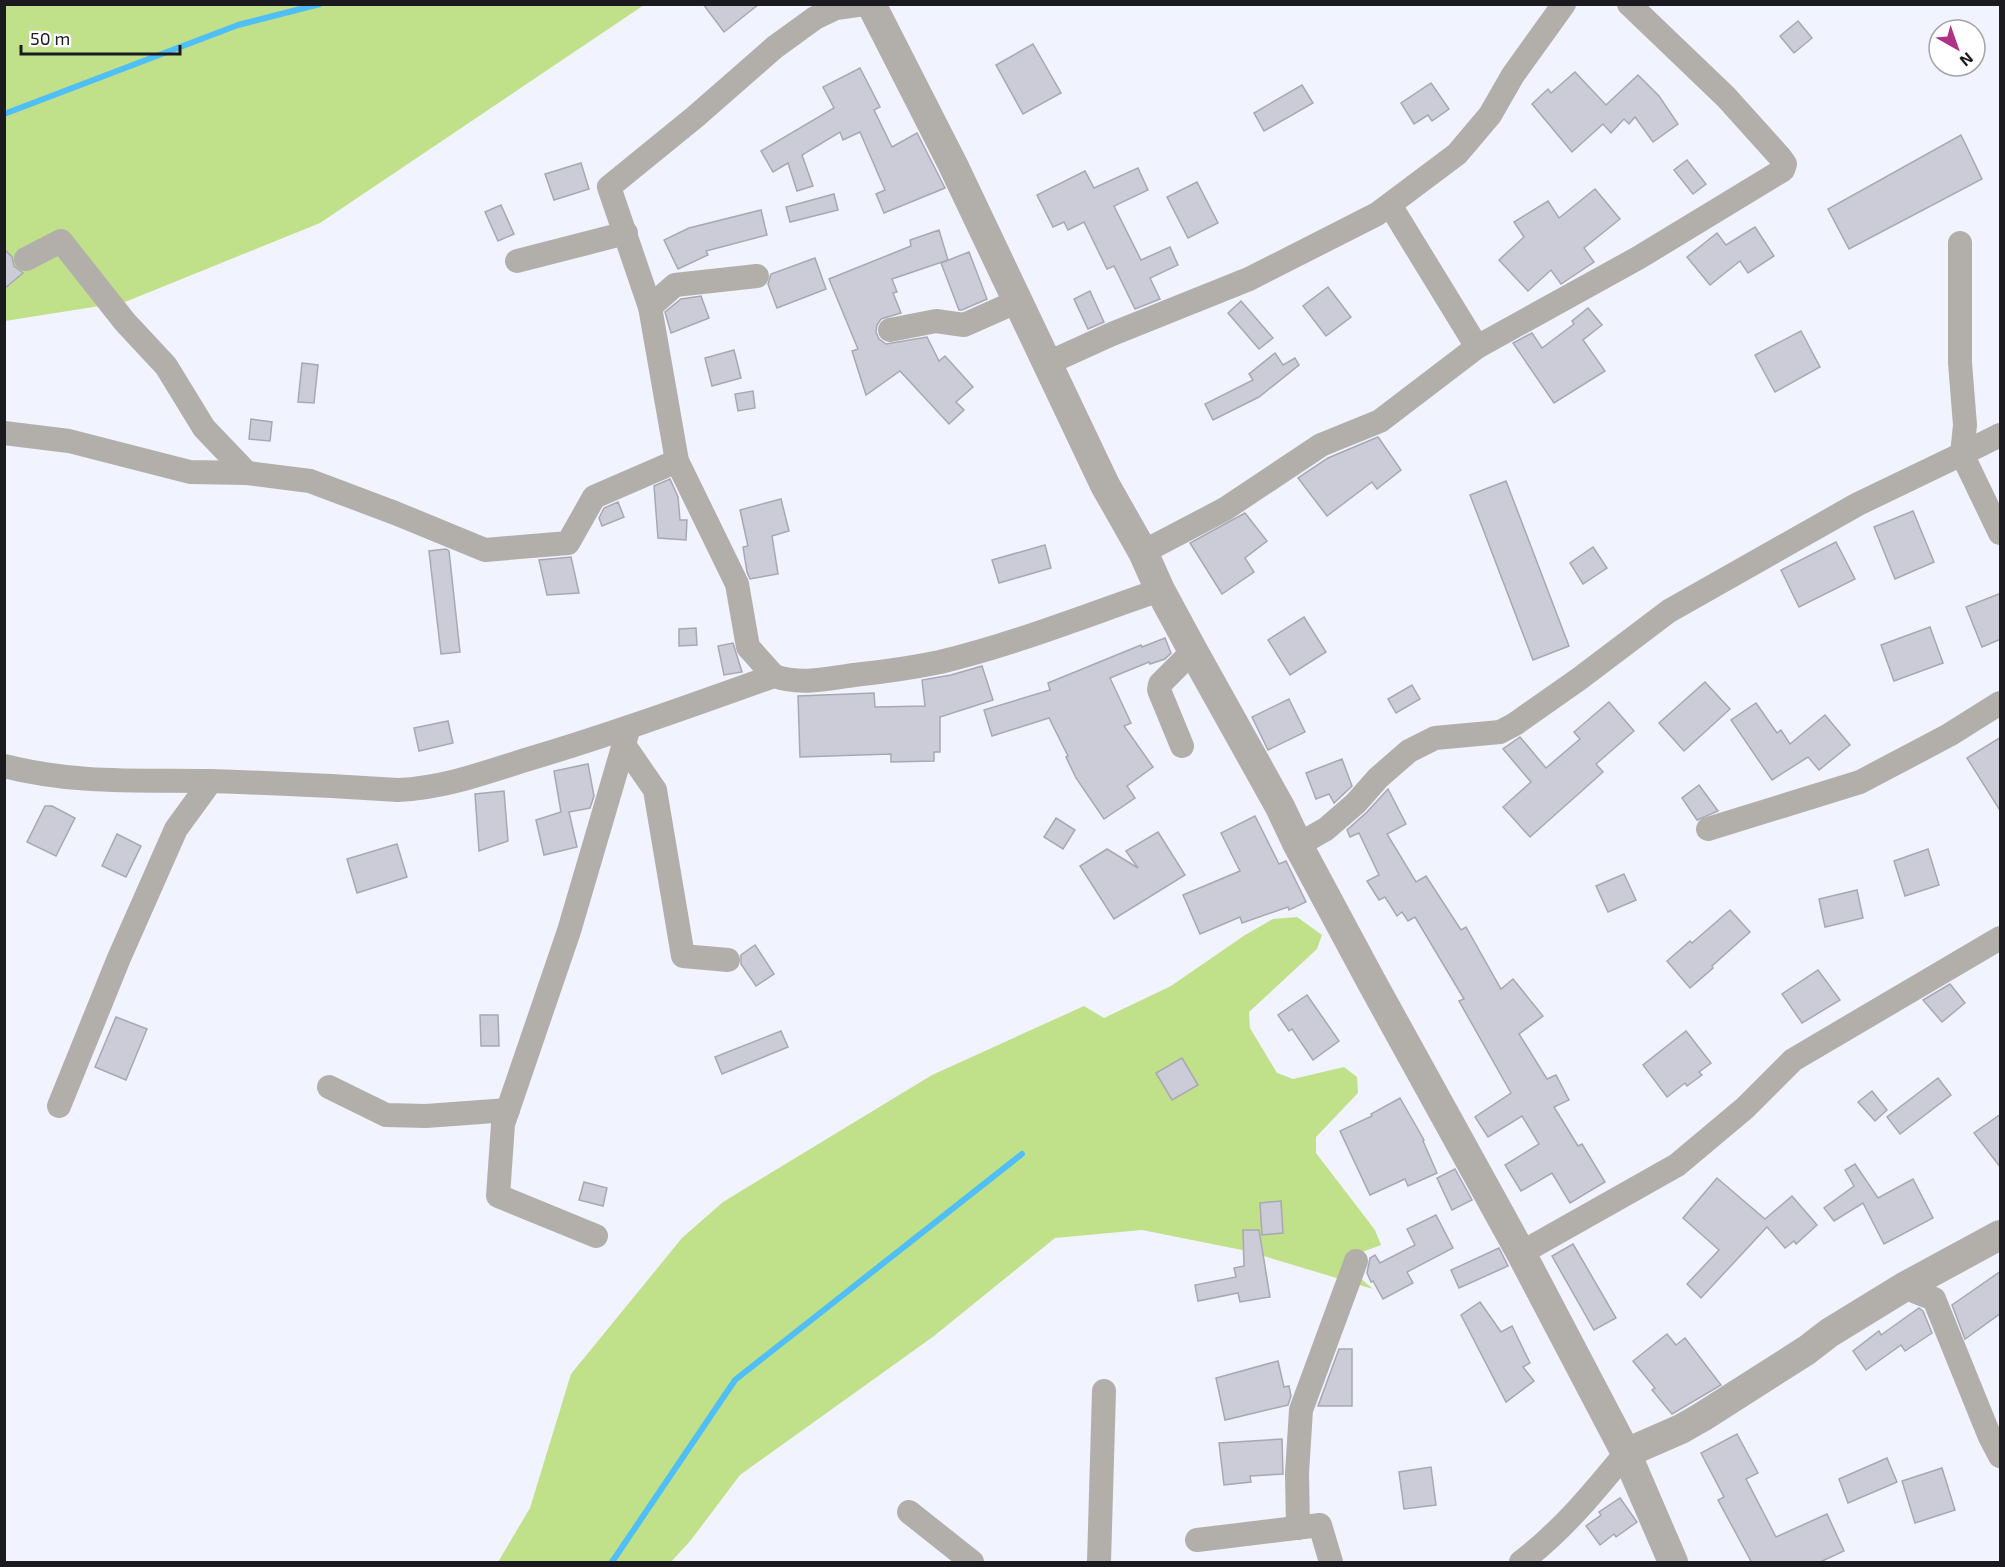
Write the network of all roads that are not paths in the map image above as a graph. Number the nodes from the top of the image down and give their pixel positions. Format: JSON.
{"nodes":[{"id":1,"x":865,"y":4,"type":"edge"},
{"id":2,"x":871,"y":4,"type":"edge"},
{"id":3,"x":1564,"y":4,"type":"edge"},
{"id":4,"x":1629,"y":4,"type":"edge"},
{"id":5,"x":1390,"y":205,"type":"junction"},
{"id":6,"x":626,"y":232,"type":"junction"},
{"id":7,"x":1960,"y":243,"type":"dead end"},
{"id":8,"x":26,"y":259,"type":"dead end"},
{"id":9,"x":517,"y":261,"type":"dead end"},
{"id":10,"x":757,"y":276,"type":"dead end"},
{"id":11,"x":1018,"y":301,"type":"junction"},
{"id":12,"x":650,"y":307,"type":"junction"},
{"id":13,"x":890,"y":330,"type":"dead end"},
{"id":14,"x":1477,"y":347,"type":"junction"},
{"id":15,"x":1048,"y":363,"type":"junction"},
{"id":16,"x":4,"y":433,"type":"edge"},
{"id":17,"x":2001,"y":435,"type":"edge"},
{"id":18,"x":1962,"y":454,"type":"junction"},
{"id":19,"x":677,"y":461,"type":"junction"},
{"id":20,"x":247,"y":473,"type":"junction"},
{"id":21,"x":2001,"y":533,"type":"edge"},
{"id":22,"x":1143,"y":552,"type":"junction"},
{"id":23,"x":1160,"y":590,"type":"junction"},
{"id":24,"x":1193,"y":651,"type":"junction"},
{"id":25,"x":774,"y":676,"type":"junction"},
{"id":26,"x":2001,"y":703,"type":"edge"},
{"id":27,"x":627,"y":736,"type":"junction"},
{"id":28,"x":1182,"y":746,"type":"dead end"},
{"id":29,"x":4,"y":766,"type":"edge"},
{"id":30,"x":211,"y":781,"type":"junction"},
{"id":31,"x":1708,"y":829,"type":"dead end"},
{"id":32,"x":1298,"y":845,"type":"junction"},
{"id":33,"x":2001,"y":938,"type":"edge"},
{"id":34,"x":728,"y":960,"type":"dead end"},
{"id":35,"x":329,"y":1087,"type":"dead end"},
{"id":36,"x":59,"y":1106,"type":"dead end"},
{"id":37,"x":508,"y":1110,"type":"junction"},
{"id":38,"x":2001,"y":1235,"type":"edge"},
{"id":39,"x":596,"y":1236,"type":"dead end"},
{"id":40,"x":1521,"y":1253,"type":"junction"},
{"id":41,"x":1356,"y":1261,"type":"dead end"},
{"id":42,"x":1904,"y":1287,"type":"junction"},
{"id":43,"x":1104,"y":1391,"type":"dead end"},
{"id":44,"x":1626,"y":1453,"type":"junction"},
{"id":45,"x":2001,"y":1456,"type":"edge"},
{"id":46,"x":909,"y":1512,"type":"dead end"},
{"id":47,"x":1298,"y":1528,"type":"junction"},
{"id":48,"x":1197,"y":1540,"type":"dead end"},
{"id":49,"x":972,"y":1563,"type":"edge"},
{"id":50,"x":1099,"y":1563,"type":"edge"},
{"id":51,"x":1331,"y":1563,"type":"edge"},
{"id":52,"x":1521,"y":1563,"type":"edge"},
{"id":53,"x":1673,"y":1563,"type":"edge"}],
"edges":[{"from":1,"to":6,"type":"street"},
{"from":2,"to":11,"type":"street"},
{"from":3,"to":5,"type":"street"},
{"from":4,"to":14,"type":"street"},
{"from":5,"to":14,"type":"street"},
{"from":5,"to":15,"type":"street"},
{"from":6,"to":9,"type":"street"},
{"from":6,"to":12,"type":"street"},
{"from":7,"to":18,"type":"street"},
{"from":8,"to":20,"type":"street"},
{"from":10,"to":12,"type":"street"},
{"from":11,"to":13,"type":"street"},
{"from":11,"to":15,"type":"street"},
{"from":12,"to":19,"type":"street"},
{"from":14,"to":22,"type":"street"},
{"from":15,"to":22,"type":"street"},
{"from":16,"to":20,"type":"street"},
{"from":17,"to":18,"type":"street"},
{"from":18,"to":21,"type":"street"},
{"from":18,"to":32,"type":"street"},
{"from":19,"to":20,"type":"street"},
{"from":19,"to":25,"type":"street"},
{"from":22,"to":23,"type":"street"},
{"from":23,"to":24,"type":"street"},
{"from":23,"to":25,"type":"street"},
{"from":24,"to":28,"type":"street"},
{"from":24,"to":32,"type":"street"},
{"from":25,"to":27,"type":"street"},
{"from":26,"to":31,"type":"street"},
{"from":27,"to":30,"type":"street"},
{"from":27,"to":34,"type":"street"},
{"from":27,"to":37,"type":"street"},
{"from":29,"to":30,"type":"street"},
{"from":30,"to":36,"type":"street"},
{"from":32,"to":40,"type":"street"},
{"from":33,"to":40,"type":"street"},
{"from":35,"to":37,"type":"street"},
{"from":37,"to":39,"type":"street"},
{"from":38,"to":42,"type":"street"},
{"from":40,"to":44,"type":"street"},
{"from":41,"to":47,"type":"street"},
{"from":42,"to":44,"type":"street"},
{"from":42,"to":45,"type":"street"},
{"from":43,"to":50,"type":"street"},
{"from":44,"to":52,"type":"street"},
{"from":44,"to":53,"type":"street"},
{"from":46,"to":49,"type":"street"},
{"from":47,"to":48,"type":"street"},
{"from":47,"to":51,"type":"street"}]}
